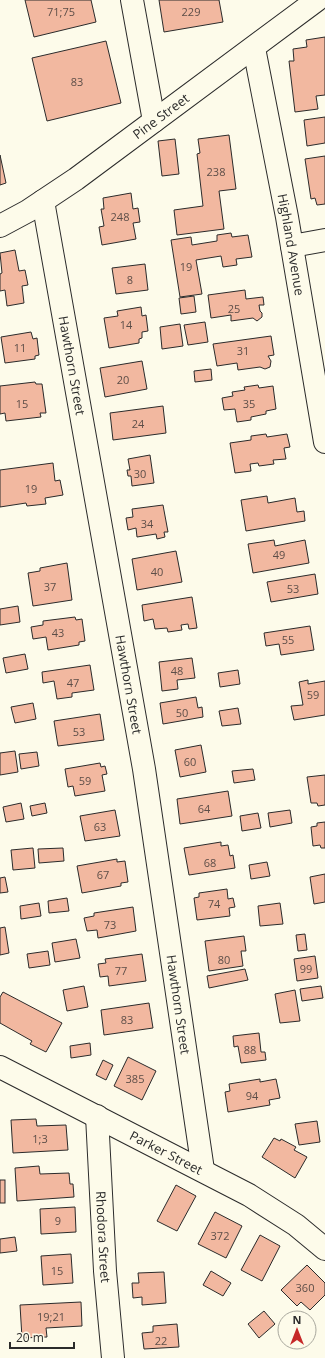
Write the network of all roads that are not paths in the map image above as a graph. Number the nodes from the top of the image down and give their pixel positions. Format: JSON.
{"nodes":[{"id":1,"x":132,"y":0,"type":"edge"},
{"id":2,"x":317,"y":0,"type":"edge"},
{"id":3,"x":254,"y":48,"type":"junction"},
{"id":4,"x":154,"y":121,"type":"junction"},
{"id":5,"x":43,"y":201,"type":"junction"},
{"id":6,"x":0,"y":226,"type":"edge"},
{"id":7,"x":325,"y":240,"type":"edge"},
{"id":8,"x":292,"y":246,"type":"junction"},
{"id":9,"x":325,"y":442,"type":"edge"},
{"id":10,"x":0,"y":1067,"type":"edge"},
{"id":11,"x":97,"y":1116,"type":"junction"},
{"id":12,"x":203,"y":1170,"type":"junction"},
{"id":13,"x":325,"y":1248,"type":"edge"},
{"id":14,"x":113,"y":1358,"type":"edge"}],
"edges":[{"from":1,"to":4,"type":"street"},
{"from":2,"to":3,"type":"street","name":"Pine Street"},
{"from":3,"to":4,"type":"street","name":"Pine Street"},
{"from":3,"to":8,"type":"street","name":"Highland Avenue"},
{"from":4,"to":5,"type":"street","name":"Pine Street"},
{"from":5,"to":6,"type":"street","name":"Pine Street"},
{"from":5,"to":12,"type":"street","name":"Hawthorn Street"},
{"from":7,"to":8,"type":"street"},
{"from":8,"to":9,"type":"street","name":"Highland Avenue"},
{"from":10,"to":11,"type":"street","name":"Parker Street"},
{"from":11,"to":12,"type":"street","name":"Parker Street"},
{"from":11,"to":14,"type":"street","name":"Rhodora Street"},
{"from":12,"to":13,"type":"street","name":"Parker Street"}]}
